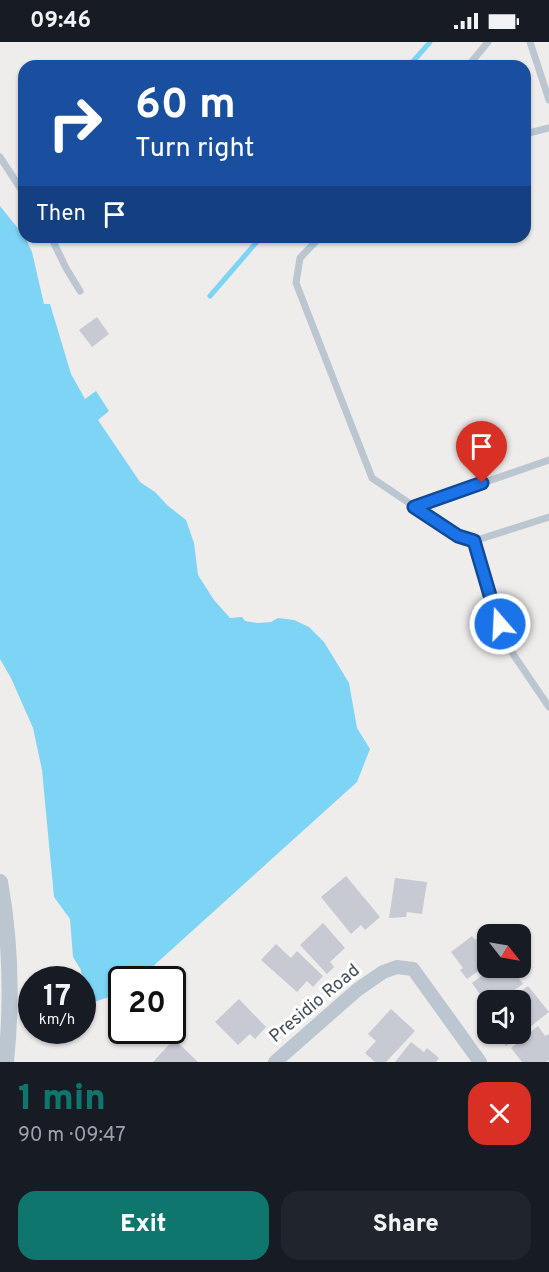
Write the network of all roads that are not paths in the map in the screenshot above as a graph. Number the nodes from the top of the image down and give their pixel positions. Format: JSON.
{"nodes":[{"id":1,"x":488,"y":42,"type":"edge"},
{"id":2,"x":530,"y":42,"type":"edge"},
{"id":3,"x":473,"y":60,"type":"edge"},
{"id":4,"x":549,"y":100,"type":"edge"},
{"id":5,"x":549,"y":128,"type":"edge"},
{"id":6,"x":531,"y":132,"type":"edge"},
{"id":7,"x":0,"y":157,"type":"edge"},
{"id":8,"x":18,"y":185,"type":"edge"},
{"id":9,"x":54,"y":243,"type":"edge"},
{"id":10,"x":314,"y":243,"type":"edge"},
{"id":11,"x":80,"y":291,"type":"dead end"},
{"id":12,"x":549,"y":460,"type":"edge"},
{"id":13,"x":414,"y":507,"type":"junction"},
{"id":14,"x":549,"y":517,"type":"edge"},
{"id":15,"x":474,"y":541,"type":"junction"},
{"id":16,"x":549,"y":707,"type":"edge"},
{"id":17,"x":0,"y":882,"type":"edge"},
{"id":18,"x":3,"y":915,"type":"edge"},
{"id":19,"x":6,"y":1062,"type":"edge"},
{"id":20,"x":274,"y":1062,"type":"edge"},
{"id":21,"x":480,"y":1062,"type":"edge"}],
"edges":[{"from":1,"to":3,"type":"lane"},
{"from":2,"to":4,"type":"lane"},
{"from":5,"to":6,"type":"lane"},
{"from":7,"to":8,"type":"lane"},
{"from":9,"to":11,"type":"lane"},
{"from":10,"to":13,"type":"lane"},
{"from":12,"to":13,"type":"lane"},
{"from":13,"to":15,"type":"lane"},
{"from":14,"to":15,"type":"lane"},
{"from":15,"to":16,"type":"lane"},
{"from":17,"to":18,"type":"street"},
{"from":18,"to":19,"type":"street"},
{"from":20,"to":21,"type":"street","name":"Presidio Road"}]}
